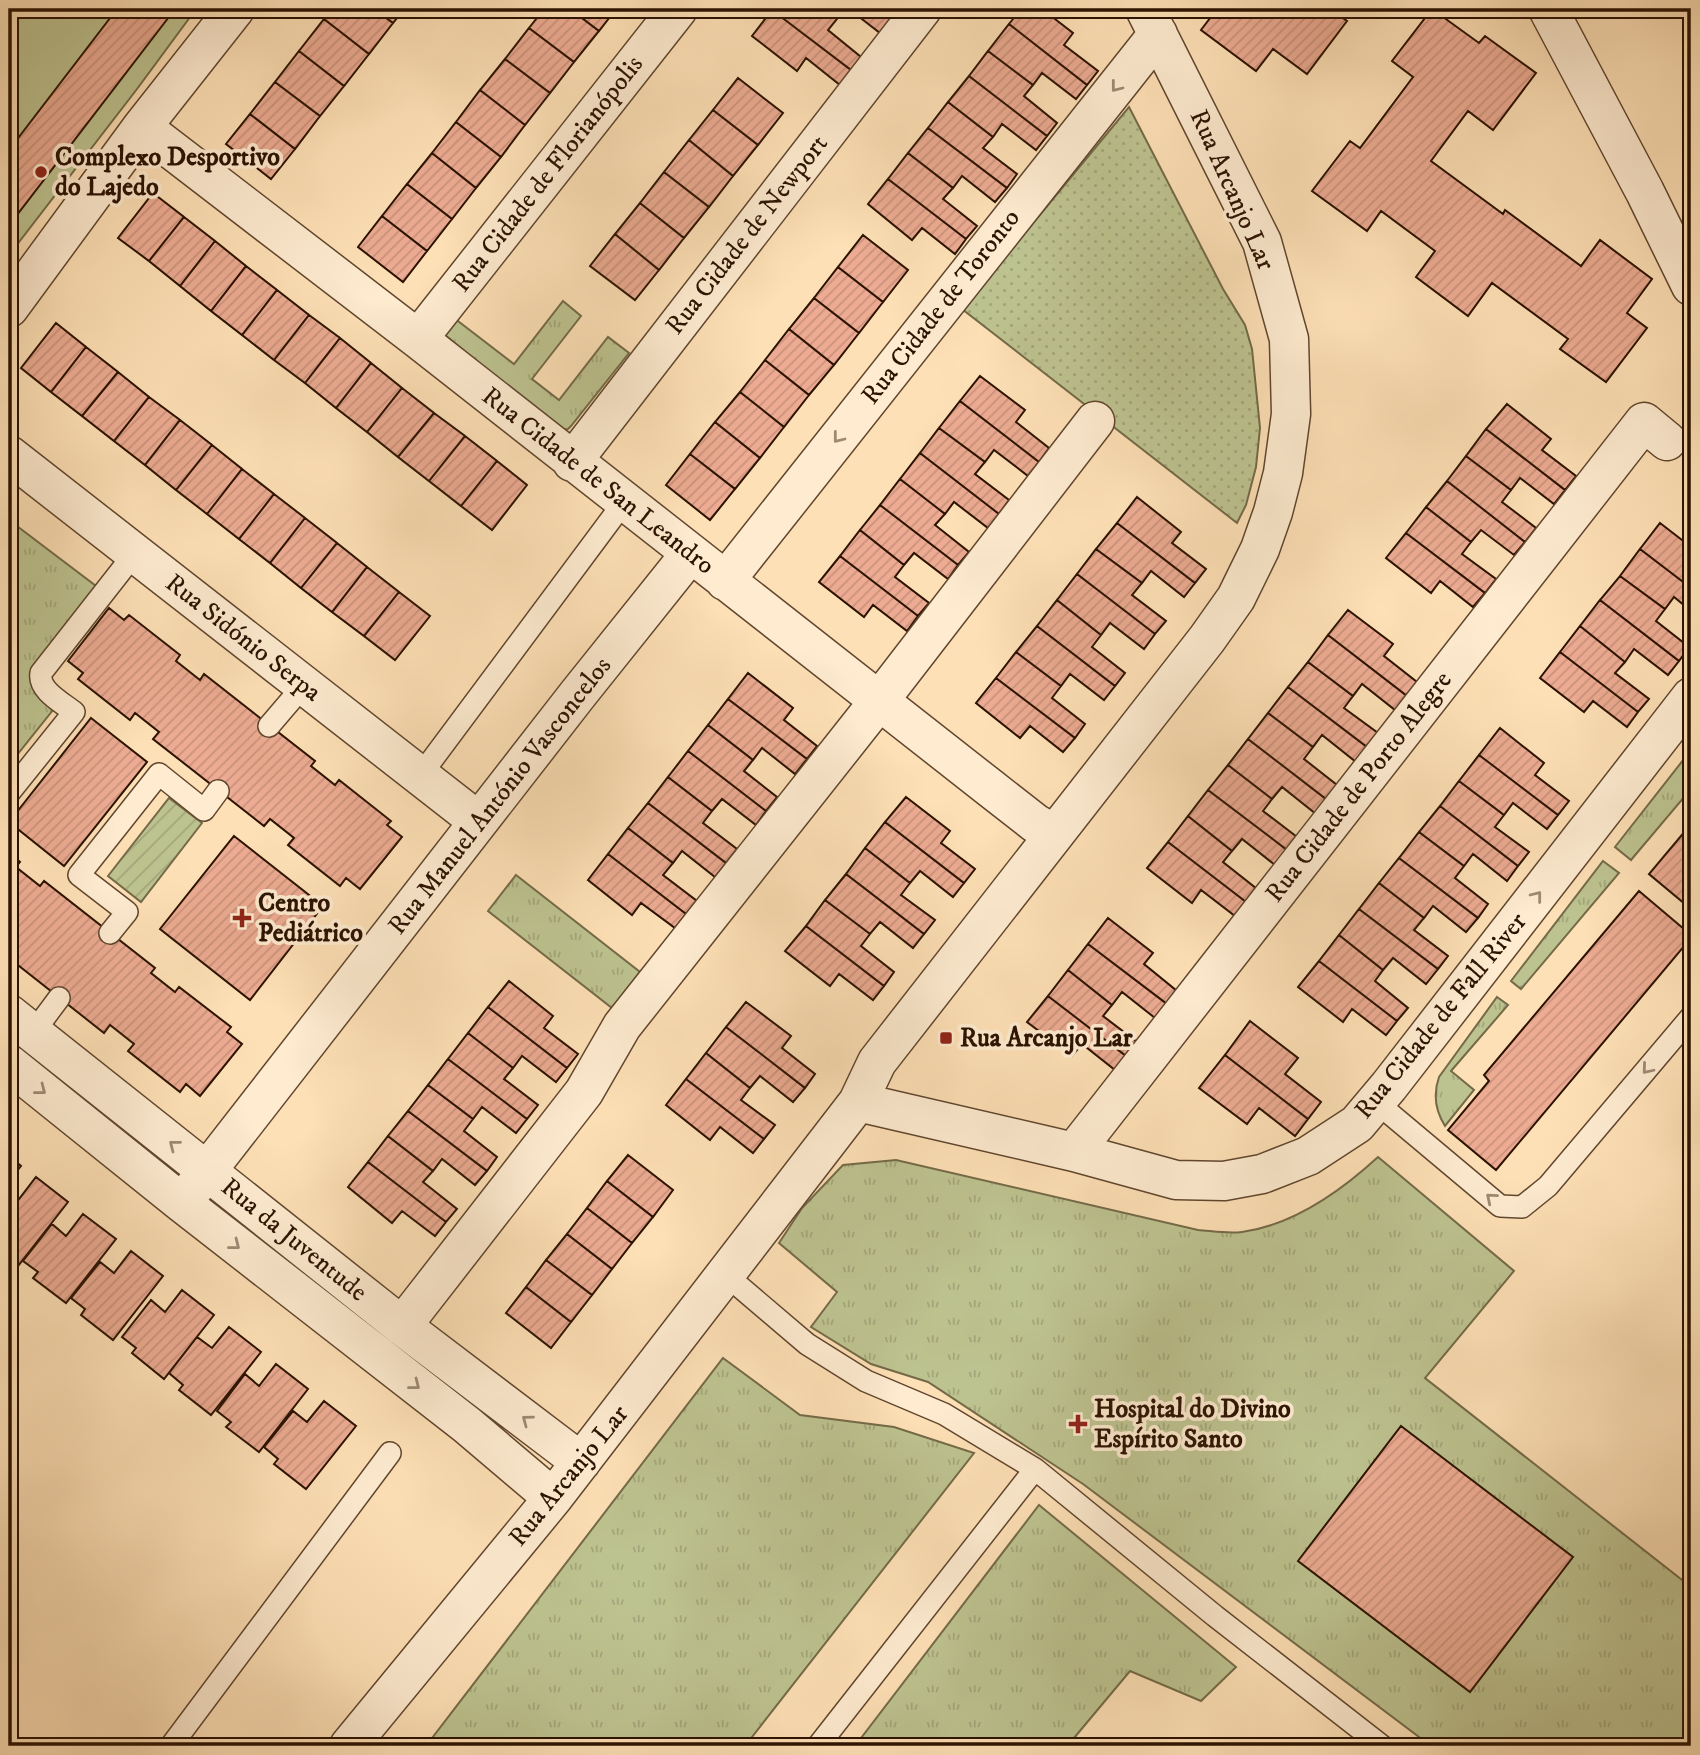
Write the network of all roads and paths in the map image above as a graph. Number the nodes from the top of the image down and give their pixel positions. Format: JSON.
{"nodes":[{"id":1,"x":235,"y":9,"type":"edge"},
{"id":2,"x":678,"y":9,"type":"edge"},
{"id":3,"x":922,"y":9,"type":"edge"},
{"id":4,"x":1548,"y":9,"type":"edge"},
{"id":5,"x":1152,"y":21,"type":"edge"},
{"id":6,"x":142,"y":127,"type":"junction"},
{"id":7,"x":1691,"y":286,"type":"edge"},
{"id":8,"x":9,"y":308,"type":"edge"},
{"id":9,"x":418,"y":340,"type":"junction"},
{"id":10,"x":1095,"y":421,"type":"dead end"},
{"id":11,"x":1656,"y":432,"type":"dead end"},
{"id":12,"x":9,"y":454,"type":"edge"},
{"id":13,"x":572,"y":462,"type":"junction"},
{"id":14,"x":624,"y":502,"type":"junction"},
{"id":15,"x":135,"y":553,"type":"junction"},
{"id":16,"x":690,"y":554,"type":"junction"},
{"id":17,"x":725,"y":581,"type":"junction"},
{"id":18,"x":304,"y":685,"type":"junction"},
{"id":19,"x":1691,"y":697,"type":"edge"},
{"id":20,"x":879,"y":701,"type":"junction"},
{"id":21,"x":270,"y":726,"type":"dead end"},
{"id":22,"x":420,"y":776,"type":"junction"},
{"id":23,"x":218,"y":791,"type":"dead end"},
{"id":24,"x":9,"y":793,"type":"edge"},
{"id":25,"x":478,"y":821,"type":"junction"},
{"id":26,"x":1054,"y":834,"type":"junction"},
{"id":27,"x":110,"y":933,"type":"dead end"},
{"id":28,"x":59,"y":998,"type":"dead end"},
{"id":29,"x":1691,"y":1017,"type":"edge"},
{"id":30,"x":21,"y":1023,"type":"edge"},
{"id":31,"x":9,"y":1064,"type":"edge"},
{"id":32,"x":858,"y":1102,"type":"junction"},
{"id":33,"x":1376,"y":1102,"type":"junction"},
{"id":34,"x":1074,"y":1152,"type":"junction"},
{"id":35,"x":207,"y":1171,"type":"junction"},
{"id":36,"x":181,"y":1203,"type":"junction"},
{"id":37,"x":726,"y":1275,"type":"junction"},
{"id":38,"x":402,"y":1326,"type":"junction"},
{"id":39,"x":390,"y":1453,"type":"dead end"},
{"id":40,"x":581,"y":1462,"type":"junction"},
{"id":41,"x":1035,"y":1469,"type":"junction"},
{"id":42,"x":553,"y":1498,"type":"junction"},
{"id":43,"x":171,"y":1746,"type":"edge"},
{"id":44,"x":349,"y":1746,"type":"edge"},
{"id":45,"x":818,"y":1746,"type":"edge"},
{"id":46,"x":1382,"y":1746,"type":"edge"}],
"edges":[{"from":1,"to":6,"type":"street"},
{"from":2,"to":9,"type":"street","name":"Rua Cidade de Florianópolis"},
{"from":3,"to":13,"type":"street","name":"Rua Cidade de Newport"},
{"from":4,"to":7,"type":"street"},
{"from":5,"to":17,"type":"street","name":"Rua Cidade de Toronto","one_way":true},
{"from":5,"to":26,"type":"street","name":"Rua Arcanjo Lar"},
{"from":6,"to":8,"type":"street"},
{"from":6,"to":9,"type":"street","name":"Rua Cidade de San Leandro"},
{"from":9,"to":13,"type":"street","name":"Rua Cidade de San Leandro"},
{"from":10,"to":20,"type":"street"},
{"from":11,"to":34,"type":"street","name":"Rua Cidade de Porto Alegre"},
{"from":12,"to":15,"type":"street","name":"Rua Sidónio Serpa"},
{"from":13,"to":14,"type":"street","name":"Rua Cidade de San Leandro"},
{"from":14,"to":16,"type":"street","name":"Rua Cidade de San Leandro"},
{"from":14,"to":22,"type":"lane"},
{"from":15,"to":18,"type":"street","name":"Rua Sidónio Serpa"},
{"from":15,"to":24,"type":"lane"},
{"from":16,"to":17,"type":"street","name":"Rua Cidade de San Leandro"},
{"from":16,"to":25,"type":"street","name":"Rua Manuel António Vasconcelos"},
{"from":17,"to":20,"type":"street","name":"Rua Cidade de San Leandro"},
{"from":18,"to":21,"type":"lane"},
{"from":18,"to":22,"type":"street","name":"Rua Sidónio Serpa"},
{"from":33,"to":19,"type":"street","name":"Rua Cidade de Fall River","one_way":true},
{"from":20,"to":26,"type":"street","name":"Rua Cidade de San Leandro"},
{"from":20,"to":38,"type":"street"},
{"from":22,"to":25,"type":"street","name":"Rua Sidónio Serpa"},
{"from":23,"to":27,"type":"lane"},
{"from":25,"to":35,"type":"street","name":"Rua Manuel António Vasconcelos"},
{"from":26,"to":32,"type":"street","name":"Rua Arcanjo Lar"},
{"from":28,"to":30,"type":"lane"},
{"from":29,"to":33,"type":"lane","one_way":true},
{"from":35,"to":30,"type":"street","name":"Rua da Juventude","one_way":true},
{"from":31,"to":36,"type":"street","name":"Rua da Juventude","one_way":true},
{"from":32,"to":34,"type":"street","name":"Rua Cidade de Fall River"},
{"from":32,"to":37,"type":"street","name":"Rua Arcanjo Lar"},
{"from":33,"to":34,"type":"street","name":"Rua Cidade de Fall River"},
{"from":35,"to":36,"type":"street","name":"Rua Manuel António Vasconcelos"},
{"from":35,"to":38,"type":"street","name":"Rua da Juventude"},
{"from":36,"to":42,"type":"street","name":"Rua da Juventude","one_way":true},
{"from":37,"to":40,"type":"street","name":"Rua Arcanjo Lar"},
{"from":37,"to":41,"type":"lane"},
{"from":40,"to":38,"type":"street","name":"Rua da Juventude","one_way":true},
{"from":39,"to":43,"type":"lane"},
{"from":40,"to":42,"type":"street","name":"Rua Arcanjo Lar"},
{"from":41,"to":45,"type":"lane"},
{"from":41,"to":46,"type":"lane"},
{"from":42,"to":44,"type":"street","name":"Rua Arcanjo Lar"}]}
